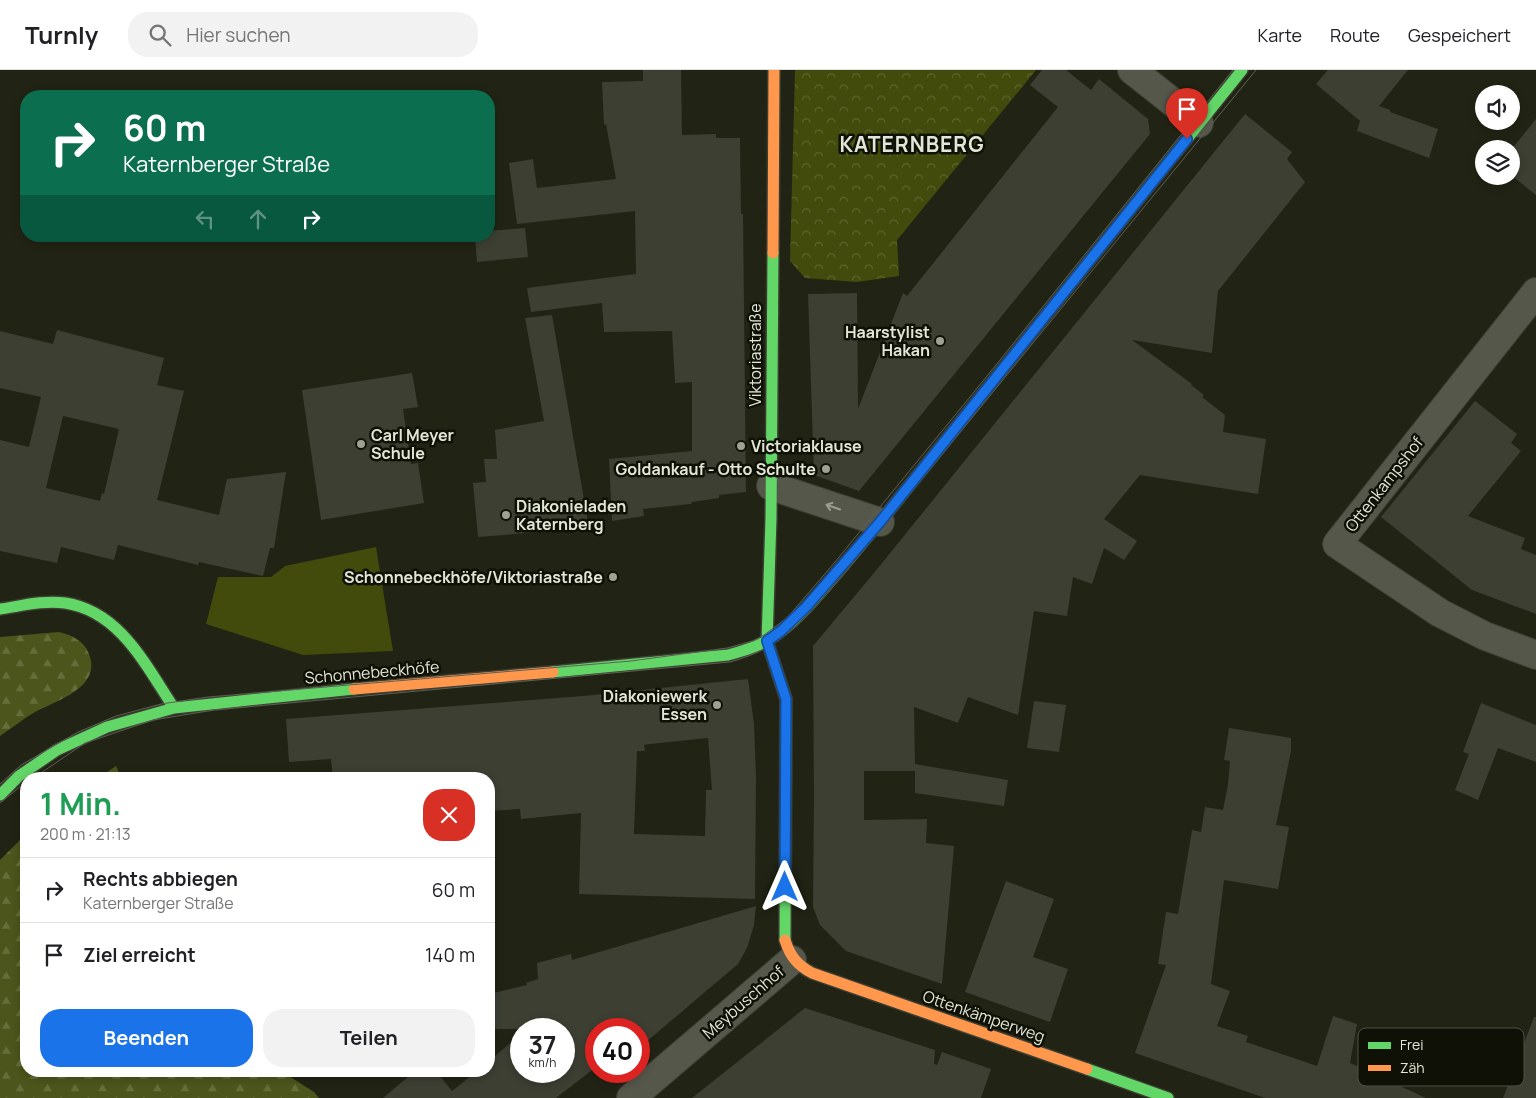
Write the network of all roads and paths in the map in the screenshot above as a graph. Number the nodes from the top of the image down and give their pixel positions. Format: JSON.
{"nodes":[{"id":1,"x":774,"y":70,"type":"edge"},
{"id":2,"x":1132,"y":70,"type":"edge"},
{"id":3,"x":1242,"y":70,"type":"edge"},
{"id":4,"x":1199,"y":124,"type":"junction"},
{"id":5,"x":1536,"y":292,"type":"edge"},
{"id":6,"x":771,"y":486,"type":"junction"},
{"id":7,"x":880,"y":522,"type":"junction"},
{"id":8,"x":0,"y":608,"type":"edge"},
{"id":9,"x":767,"y":641,"type":"junction"},
{"id":10,"x":1536,"y":656,"type":"edge"},
{"id":11,"x":174,"y":708,"type":"junction"},
{"id":12,"x":25,"y":772,"type":"edge"},
{"id":13,"x":20,"y":775,"type":"edge"},
{"id":14,"x":0,"y":794,"type":"edge"},
{"id":15,"x":792,"y":960,"type":"junction"},
{"id":16,"x":631,"y":1098,"type":"edge"},
{"id":17,"x":1168,"y":1098,"type":"edge"}],
"edges":[{"from":1,"to":6,"type":"main road","name":"Viktoriastraße"},
{"from":2,"to":4,"type":"street"},
{"from":3,"to":4,"type":"main road","name":"Schonnebeckhöfe"},
{"from":4,"to":7,"type":"main road","name":"Schonnebeckhöfe"},
{"from":5,"to":10,"type":"street","name":"Ottenkampshof"},
{"from":7,"to":6,"type":"street","one_way":true},
{"from":6,"to":9,"type":"main road","name":"Viktoriastraße"},
{"from":7,"to":9,"type":"main road","name":"Schonnebeckhöfe"},
{"from":8,"to":11,"type":"main road"},
{"from":9,"to":11,"type":"main road","name":"Schonnebeckhöfe"},
{"from":9,"to":15,"type":"main road","name":"Meybuschhof"},
{"from":11,"to":12,"type":"main road","name":"Schonnebeckhöfe"},
{"from":13,"to":14,"type":"main road","name":"Schonnebeckhöfe"},
{"from":15,"to":16,"type":"street","name":"Meybuschhof"},
{"from":15,"to":17,"type":"main road","name":"Ottenkämperweg"}]}
